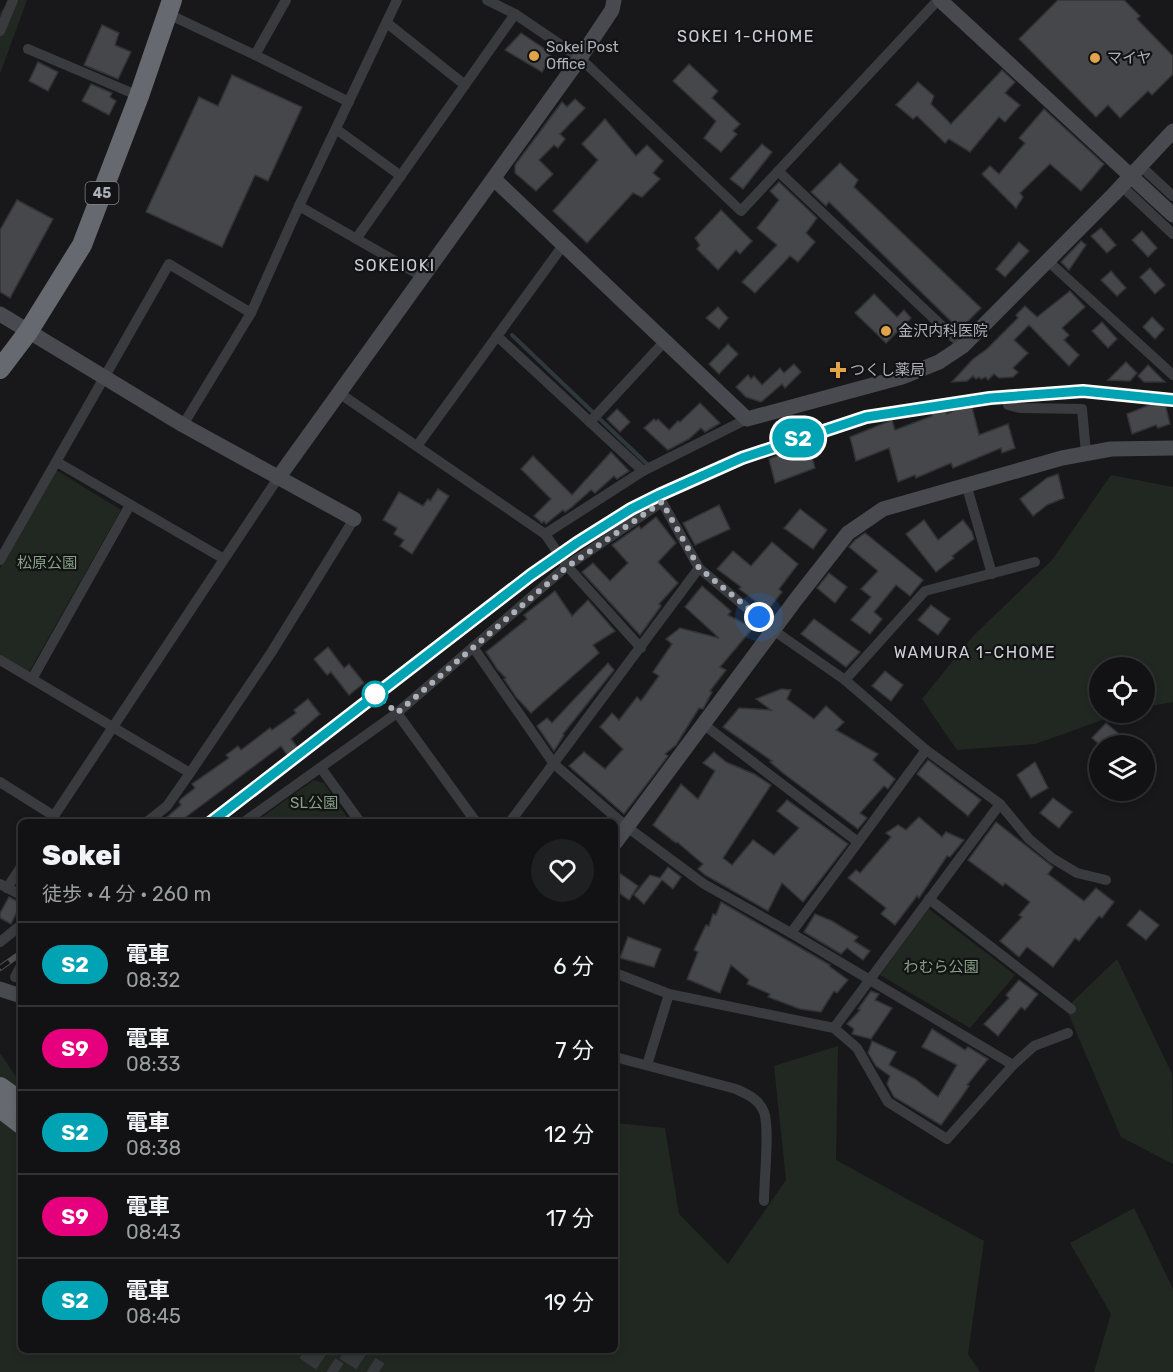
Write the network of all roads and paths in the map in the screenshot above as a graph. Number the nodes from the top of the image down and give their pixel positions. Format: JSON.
{"nodes":[{"id":1,"x":12,"y":0,"type":"edge"},
{"id":2,"x":286,"y":0,"type":"edge"},
{"id":3,"x":397,"y":0,"type":"edge"},
{"id":4,"x":487,"y":0,"type":"edge"},
{"id":5,"x":939,"y":0,"type":"edge"},
{"id":6,"x":616,"y":3,"type":"edge"},
{"id":7,"x":169,"y":7,"type":"edge"},
{"id":8,"x":515,"y":14,"type":"junction"},
{"id":9,"x":387,"y":23,"type":"junction"},
{"id":10,"x":0,"y":31,"type":"edge"},
{"id":11,"x":28,"y":49,"type":"dead end"},
{"id":12,"x":255,"y":55,"type":"junction"},
{"id":13,"x":580,"y":58,"type":"junction"},
{"id":14,"x":465,"y":85,"type":"junction"},
{"id":15,"x":139,"y":96,"type":"junction"},
{"id":16,"x":349,"y":102,"type":"junction"},
{"id":17,"x":336,"y":129,"type":"junction"},
{"id":18,"x":1173,"y":131,"type":"edge"},
{"id":19,"x":778,"y":171,"type":"junction"},
{"id":20,"x":1139,"y":174,"type":"junction"},
{"id":21,"x":400,"y":176,"type":"junction"},
{"id":22,"x":494,"y":179,"type":"junction"},
{"id":23,"x":1127,"y":191,"type":"dead end"},
{"id":24,"x":1173,"y":196,"type":"edge"},
{"id":25,"x":299,"y":206,"type":"junction"},
{"id":26,"x":1173,"y":214,"type":"edge"},
{"id":27,"x":1173,"y":234,"type":"edge"},
{"id":28,"x":356,"y":239,"type":"junction"},
{"id":29,"x":564,"y":244,"type":"junction"},
{"id":30,"x":1048,"y":261,"type":"junction"},
{"id":31,"x":423,"y":277,"type":"junction"},
{"id":32,"x":251,"y":313,"type":"junction"},
{"id":33,"x":0,"y":315,"type":"edge"},
{"id":34,"x":28,"y":332,"type":"junction"},
{"id":35,"x":497,"y":336,"type":"junction"},
{"id":36,"x":666,"y":340,"type":"junction"},
{"id":37,"x":963,"y":346,"type":"junction"},
{"id":38,"x":0,"y":369,"type":"edge"},
{"id":39,"x":1173,"y":375,"type":"edge"},
{"id":40,"x":105,"y":378,"type":"junction"},
{"id":41,"x":339,"y":393,"type":"junction"},
{"id":42,"x":1008,"y":405,"type":"dead end"},
{"id":43,"x":747,"y":419,"type":"junction"},
{"id":44,"x":590,"y":422,"type":"junction"},
{"id":45,"x":183,"y":425,"type":"junction"},
{"id":46,"x":417,"y":446,"type":"junction"},
{"id":47,"x":1173,"y":448,"type":"edge"},
{"id":48,"x":1086,"y":453,"type":"junction"},
{"id":49,"x":57,"y":462,"type":"junction"},
{"id":50,"x":643,"y":471,"type":"junction"},
{"id":51,"x":278,"y":478,"type":"junction"},
{"id":52,"x":966,"y":484,"type":"junction"},
{"id":53,"x":130,"y":505,"type":"junction"},
{"id":54,"x":354,"y":519,"type":"joint"},
{"id":55,"x":545,"y":534,"type":"junction"},
{"id":56,"x":224,"y":559,"type":"junction"},
{"id":57,"x":0,"y":560,"type":"edge"},
{"id":58,"x":1035,"y":562,"type":"dead end"},
{"id":59,"x":567,"y":567,"type":"junction"},
{"id":60,"x":699,"y":568,"type":"junction"},
{"id":61,"x":992,"y":574,"type":"junction"},
{"id":62,"x":774,"y":630,"type":"junction"},
{"id":63,"x":473,"y":647,"type":"junction"},
{"id":64,"x":641,"y":648,"type":"junction"},
{"id":65,"x":0,"y":660,"type":"edge"},
{"id":66,"x":32,"y":679,"type":"junction"},
{"id":67,"x":845,"y":680,"type":"junction"},
{"id":68,"x":397,"y":713,"type":"junction"},
{"id":69,"x":703,"y":723,"type":"junction"},
{"id":70,"x":113,"y":727,"type":"junction"},
{"id":71,"x":926,"y":750,"type":"junction"},
{"id":72,"x":554,"y":764,"type":"junction"},
{"id":73,"x":321,"y":768,"type":"junction"},
{"id":74,"x":190,"y":773,"type":"junction"},
{"id":75,"x":0,"y":782,"type":"edge"},
{"id":76,"x":1000,"y":804,"type":"junction"},
{"id":77,"x":52,"y":819,"type":"edge"},
{"id":78,"x":151,"y":819,"type":"edge"},
{"id":79,"x":248,"y":819,"type":"edge"},
{"id":80,"x":358,"y":819,"type":"edge"},
{"id":81,"x":474,"y":819,"type":"edge"},
{"id":82,"x":512,"y":819,"type":"edge"},
{"id":83,"x":618,"y":819,"type":"edge"},
{"id":84,"x":618,"y":819,"type":"edge"},
{"id":85,"x":627,"y":827,"type":"junction"},
{"id":86,"x":618,"y":839,"type":"edge"},
{"id":87,"x":858,"y":842,"type":"junction"},
{"id":88,"x":18,"y":870,"type":"edge"},
{"id":89,"x":1106,"y":880,"type":"dead end"},
{"id":90,"x":4,"y":886,"type":"edge"},
{"id":91,"x":18,"y":893,"type":"edge"},
{"id":92,"x":929,"y":899,"type":"junction"},
{"id":93,"x":18,"y":927,"type":"edge"},
{"id":94,"x":791,"y":933,"type":"junction"},
{"id":95,"x":0,"y":942,"type":"edge"},
{"id":96,"x":618,"y":974,"type":"edge"},
{"id":97,"x":870,"y":979,"type":"junction"},
{"id":98,"x":0,"y":989,"type":"edge"},
{"id":99,"x":669,"y":994,"type":"junction"},
{"id":100,"x":18,"y":995,"type":"edge"},
{"id":101,"x":1071,"y":1009,"type":"dead end"},
{"id":102,"x":834,"y":1028,"type":"junction"},
{"id":103,"x":1068,"y":1033,"type":"dead end"},
{"id":104,"x":618,"y":1058,"type":"edge"},
{"id":105,"x":647,"y":1065,"type":"junction"},
{"id":106,"x":1013,"y":1065,"type":"junction"},
{"id":107,"x":0,"y":1087,"type":"edge"},
{"id":108,"x":18,"y":1100,"type":"edge"},
{"id":109,"x":0,"y":1108,"type":"edge"},
{"id":110,"x":18,"y":1122,"type":"edge"},
{"id":111,"x":764,"y":1201,"type":"dead end"}],
"edges":[{"from":1,"to":10,"type":"street"},
{"from":2,"to":12,"type":"street"},
{"from":3,"to":9,"type":"street"},
{"from":4,"to":8,"type":"street"},
{"from":5,"to":19,"type":"street"},
{"from":5,"to":20,"type":"street"},
{"from":6,"to":13,"type":"street"},
{"from":7,"to":12,"type":"street"},
{"from":7,"to":15,"type":"highway","number":"45"},
{"from":8,"to":13,"type":"street"},
{"from":8,"to":14,"type":"street"},
{"from":9,"to":14,"type":"street"},
{"from":9,"to":16,"type":"street"},
{"from":11,"to":15,"type":"street"},
{"from":12,"to":16,"type":"street"},
{"from":13,"to":19,"type":"street"},
{"from":13,"to":22,"type":"street"},
{"from":14,"to":21,"type":"street"},
{"from":15,"to":34,"type":"highway","number":"45"},
{"from":16,"to":17,"type":"street"},
{"from":17,"to":21,"type":"street"},
{"from":17,"to":25,"type":"street"},
{"from":18,"to":20,"type":"street"},
{"from":19,"to":37,"type":"street"},
{"from":20,"to":24,"type":"street"},
{"from":20,"to":26,"type":"street"},
{"from":20,"to":30,"type":"street"},
{"from":21,"to":28,"type":"street"},
{"from":22,"to":29,"type":"street"},
{"from":22,"to":31,"type":"street"},
{"from":23,"to":27,"type":"street"},
{"from":25,"to":28,"type":"street"},
{"from":25,"to":32,"type":"street"},
{"from":28,"to":31,"type":"street"},
{"from":29,"to":35,"type":"street"},
{"from":29,"to":36,"type":"street"},
{"from":30,"to":37,"type":"street"},
{"from":30,"to":39,"type":"street"},
{"from":31,"to":41,"type":"street"},
{"from":32,"to":40,"type":"street"},
{"from":32,"to":45,"type":"street"},
{"from":33,"to":34,"type":"street"},
{"from":34,"to":38,"type":"highway","number":"45"},
{"from":34,"to":40,"type":"street"},
{"from":35,"to":44,"type":"street"},
{"from":35,"to":46,"type":"street"},
{"from":36,"to":43,"type":"street"},
{"from":36,"to":44,"type":"street"},
{"from":37,"to":43,"type":"street"},
{"from":40,"to":45,"type":"street"},
{"from":40,"to":49,"type":"street"},
{"from":41,"to":46,"type":"street"},
{"from":41,"to":51,"type":"street"},
{"from":42,"to":48,"type":"street"},
{"from":43,"to":50,"type":"street"},
{"from":44,"to":50,"type":"street"},
{"from":45,"to":51,"type":"street"},
{"from":46,"to":55,"type":"street"},
{"from":47,"to":48,"type":"street"},
{"from":48,"to":52,"type":"street"},
{"from":49,"to":53,"type":"street"},
{"from":49,"to":57,"type":"street"},
{"from":50,"to":55,"type":"street"},
{"from":51,"to":54,"type":"street"},
{"from":51,"to":56,"type":"street"},
{"from":52,"to":61,"type":"street"},
{"from":52,"to":62,"type":"street"},
{"from":53,"to":56,"type":"street"},
{"from":53,"to":66,"type":"street"},
{"from":54,"to":74,"type":"street"},
{"from":55,"to":59,"type":"street"},
{"from":56,"to":70,"type":"street"},
{"from":58,"to":61,"type":"street"},
{"from":59,"to":60,"type":"street"},
{"from":59,"to":63,"type":"street"},
{"from":59,"to":64,"type":"street"},
{"from":60,"to":62,"type":"street"},
{"from":60,"to":64,"type":"street"},
{"from":61,"to":67,"type":"street"},
{"from":62,"to":67,"type":"street"},
{"from":62,"to":69,"type":"street"},
{"from":63,"to":68,"type":"street"},
{"from":63,"to":72,"type":"street"},
{"from":64,"to":72,"type":"street"},
{"from":65,"to":66,"type":"street"},
{"from":66,"to":70,"type":"street"},
{"from":67,"to":71,"type":"street"},
{"from":68,"to":73,"type":"street"},
{"from":68,"to":81,"type":"street"},
{"from":69,"to":85,"type":"street"},
{"from":69,"to":87,"type":"street"},
{"from":70,"to":74,"type":"street"},
{"from":70,"to":77,"type":"street"},
{"from":71,"to":76,"type":"street"},
{"from":71,"to":87,"type":"street"},
{"from":72,"to":82,"type":"street"},
{"from":72,"to":84,"type":"street"},
{"from":73,"to":79,"type":"street"},
{"from":73,"to":80,"type":"street"},
{"from":74,"to":78,"type":"street"},
{"from":75,"to":77,"type":"street"},
{"from":76,"to":89,"type":"street"},
{"from":76,"to":92,"type":"street"},
{"from":83,"to":85,"type":"street"},
{"from":85,"to":86,"type":"street"},
{"from":85,"to":94,"type":"street"},
{"from":87,"to":94,"type":"street"},
{"from":88,"to":90,"type":"street"},
{"from":90,"to":91,"type":"street"},
{"from":92,"to":97,"type":"street"},
{"from":92,"to":101,"type":"street"},
{"from":93,"to":95,"type":"street"},
{"from":94,"to":97,"type":"street"},
{"from":96,"to":99,"type":"street"},
{"from":97,"to":102,"type":"street"},
{"from":97,"to":106,"type":"street"},
{"from":98,"to":100,"type":"street"},
{"from":99,"to":102,"type":"street"},
{"from":99,"to":105,"type":"street"},
{"from":102,"to":106,"type":"street"},
{"from":103,"to":106,"type":"street"},
{"from":104,"to":105,"type":"street"},
{"from":105,"to":111,"type":"street"},
{"from":107,"to":108,"type":"highway"},
{"from":109,"to":110,"type":"highway"}]}
